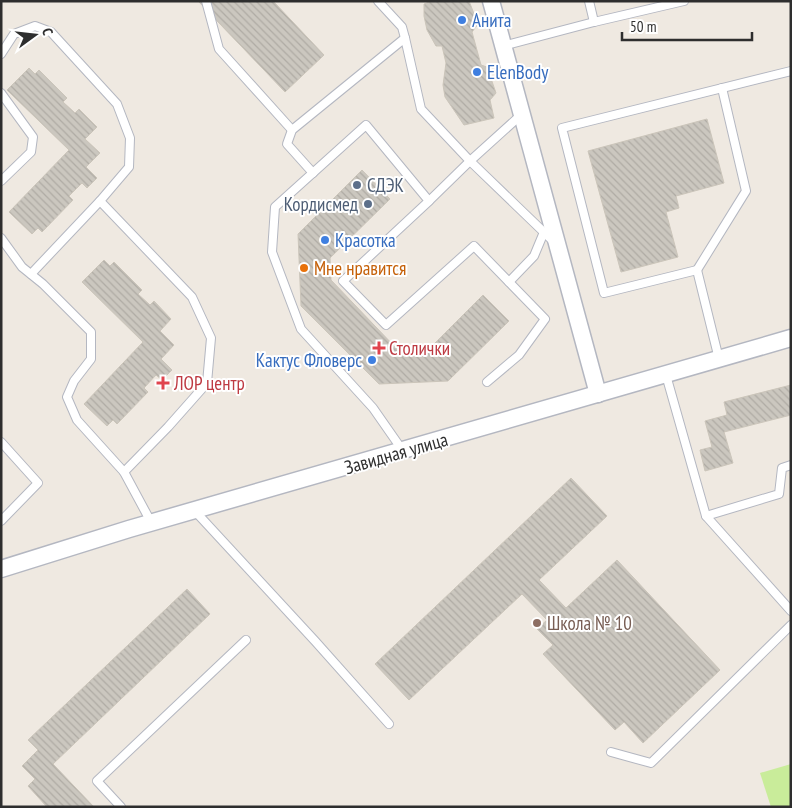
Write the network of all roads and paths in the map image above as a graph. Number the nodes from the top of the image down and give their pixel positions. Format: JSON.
{"nodes":[{"id":1,"x":206,"y":1,"type":"edge"},
{"id":2,"x":378,"y":1,"type":"edge"},
{"id":3,"x":491,"y":1,"type":"edge"},
{"id":4,"x":589,"y":1,"type":"edge"},
{"id":5,"x":684,"y":1,"type":"edge"},
{"id":6,"x":594,"y":22,"type":"junction"},
{"id":7,"x":405,"y":38,"type":"junction"},
{"id":8,"x":503,"y":46,"type":"junction"},
{"id":9,"x":1,"y":54,"type":"edge"},
{"id":10,"x":791,"y":70,"type":"edge"},
{"id":11,"x":722,"y":88,"type":"junction"},
{"id":12,"x":1,"y":93,"type":"edge"},
{"id":13,"x":522,"y":114,"type":"junction"},
{"id":14,"x":292,"y":130,"type":"junction"},
{"id":15,"x":470,"y":161,"type":"junction"},
{"id":16,"x":313,"y":173,"type":"junction"},
{"id":17,"x":1,"y":181,"type":"edge"},
{"id":18,"x":100,"y":201,"type":"junction"},
{"id":19,"x":429,"y":201,"type":"junction"},
{"id":20,"x":544,"y":232,"type":"junction"},
{"id":21,"x":1,"y":238,"type":"edge"},
{"id":22,"x":557,"y":245,"type":"junction"},
{"id":23,"x":697,"y":270,"type":"junction"},
{"id":24,"x":31,"y":274,"type":"junction"},
{"id":25,"x":509,"y":282,"type":"junction"},
{"id":26,"x":791,"y":338,"type":"edge"},
{"id":27,"x":719,"y":359,"type":"junction"},
{"id":28,"x":666,"y":375,"type":"junction"},
{"id":29,"x":487,"y":382,"type":"dead end"},
{"id":30,"x":598,"y":394,"type":"junction"},
{"id":31,"x":1,"y":442,"type":"edge"},
{"id":32,"x":403,"y":451,"type":"junction"},
{"id":33,"x":791,"y":465,"type":"edge"},
{"id":34,"x":124,"y":472,"type":"junction"},
{"id":35,"x":194,"y":510,"type":"junction"},
{"id":36,"x":706,"y":516,"type":"junction"},
{"id":37,"x":1,"y":521,"type":"edge"},
{"id":38,"x":151,"y":522,"type":"junction"},
{"id":39,"x":1,"y":569,"type":"edge"},
{"id":40,"x":791,"y":611,"type":"edge"},
{"id":41,"x":791,"y":625,"type":"edge"},
{"id":42,"x":246,"y":640,"type":"dead end"},
{"id":43,"x":389,"y":724,"type":"dead end"},
{"id":44,"x":611,"y":752,"type":"dead end"},
{"id":45,"x":121,"y":807,"type":"edge"}],
"edges":[{"from":1,"to":14,"type":"lane"},
{"from":2,"to":7,"type":"lane"},
{"from":3,"to":8,"type":"street"},
{"from":4,"to":6,"type":"lane"},
{"from":5,"to":6,"type":"lane"},
{"from":6,"to":8,"type":"lane"},
{"from":7,"to":14,"type":"lane"},
{"from":7,"to":15,"type":"lane"},
{"from":8,"to":13,"type":"street"},
{"from":9,"to":18,"type":"lane"},
{"from":10,"to":11,"type":"lane"},
{"from":11,"to":23,"type":"lane"},
{"from":11,"to":23,"type":"lane"},
{"from":12,"to":17,"type":"lane"},
{"from":13,"to":15,"type":"lane"},
{"from":13,"to":22,"type":"street"},
{"from":14,"to":16,"type":"lane"},
{"from":15,"to":19,"type":"lane"},
{"from":15,"to":20,"type":"lane"},
{"from":16,"to":19,"type":"lane"},
{"from":16,"to":32,"type":"lane"},
{"from":18,"to":24,"type":"lane"},
{"from":18,"to":34,"type":"lane"},
{"from":19,"to":25,"type":"lane"},
{"from":20,"to":22,"type":"lane"},
{"from":20,"to":25,"type":"lane"},
{"from":21,"to":24,"type":"lane"},
{"from":22,"to":30,"type":"street"},
{"from":23,"to":27,"type":"lane"},
{"from":24,"to":34,"type":"lane"},
{"from":25,"to":29,"type":"lane"},
{"from":26,"to":27,"type":"street","name":"Завидная улица"},
{"from":27,"to":28,"type":"street","name":"Завидная улица"},
{"from":28,"to":30,"type":"street","name":"Завидная улица"},
{"from":28,"to":36,"type":"lane"},
{"from":30,"to":32,"type":"street","name":"Завидная улица"},
{"from":31,"to":37,"type":"lane"},
{"from":32,"to":35,"type":"street","name":"Завидная улица"},
{"from":33,"to":36,"type":"lane"},
{"from":34,"to":38,"type":"lane"},
{"from":35,"to":38,"type":"street","name":"Завидная улица"},
{"from":35,"to":43,"type":"lane"},
{"from":36,"to":40,"type":"lane"},
{"from":38,"to":39,"type":"street","name":"Завидная улица"},
{"from":41,"to":44,"type":"lane"},
{"from":42,"to":45,"type":"lane"}]}
